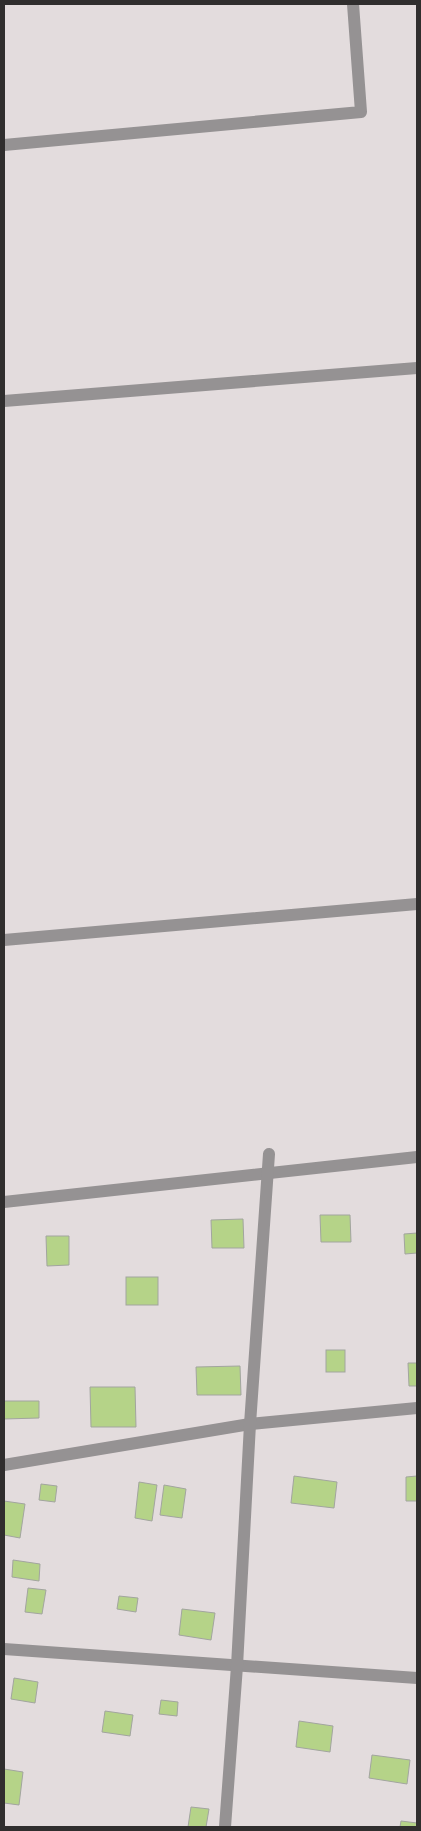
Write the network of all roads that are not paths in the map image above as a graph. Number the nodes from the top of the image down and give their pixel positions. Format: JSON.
{"nodes":[{"id":1,"x":353,"y":4,"type":"edge"},
{"id":2,"x":4,"y":145,"type":"edge"},
{"id":3,"x":417,"y":368,"type":"edge"},
{"id":4,"x":4,"y":401,"type":"edge"},
{"id":5,"x":417,"y":904,"type":"edge"},
{"id":6,"x":4,"y":940,"type":"edge"},
{"id":7,"x":269,"y":1154,"type":"dead end"},
{"id":8,"x":417,"y":1157,"type":"edge"},
{"id":9,"x":267,"y":1173,"type":"junction"},
{"id":10,"x":4,"y":1202,"type":"edge"},
{"id":11,"x":417,"y":1408,"type":"edge"},
{"id":12,"x":250,"y":1424,"type":"junction"},
{"id":13,"x":4,"y":1465,"type":"edge"},
{"id":14,"x":4,"y":1650,"type":"edge"},
{"id":15,"x":237,"y":1666,"type":"junction"},
{"id":16,"x":417,"y":1678,"type":"edge"},
{"id":17,"x":225,"y":1827,"type":"edge"}],
"edges":[{"from":1,"to":2,"type":"street"},
{"from":3,"to":4,"type":"street"},
{"from":5,"to":6,"type":"street"},
{"from":7,"to":9,"type":"street"},
{"from":8,"to":9,"type":"street"},
{"from":9,"to":10,"type":"street"},
{"from":9,"to":12,"type":"street"},
{"from":11,"to":12,"type":"street"},
{"from":12,"to":13,"type":"street"},
{"from":12,"to":15,"type":"street"},
{"from":14,"to":15,"type":"street"},
{"from":15,"to":16,"type":"street"},
{"from":15,"to":17,"type":"street"}]}
